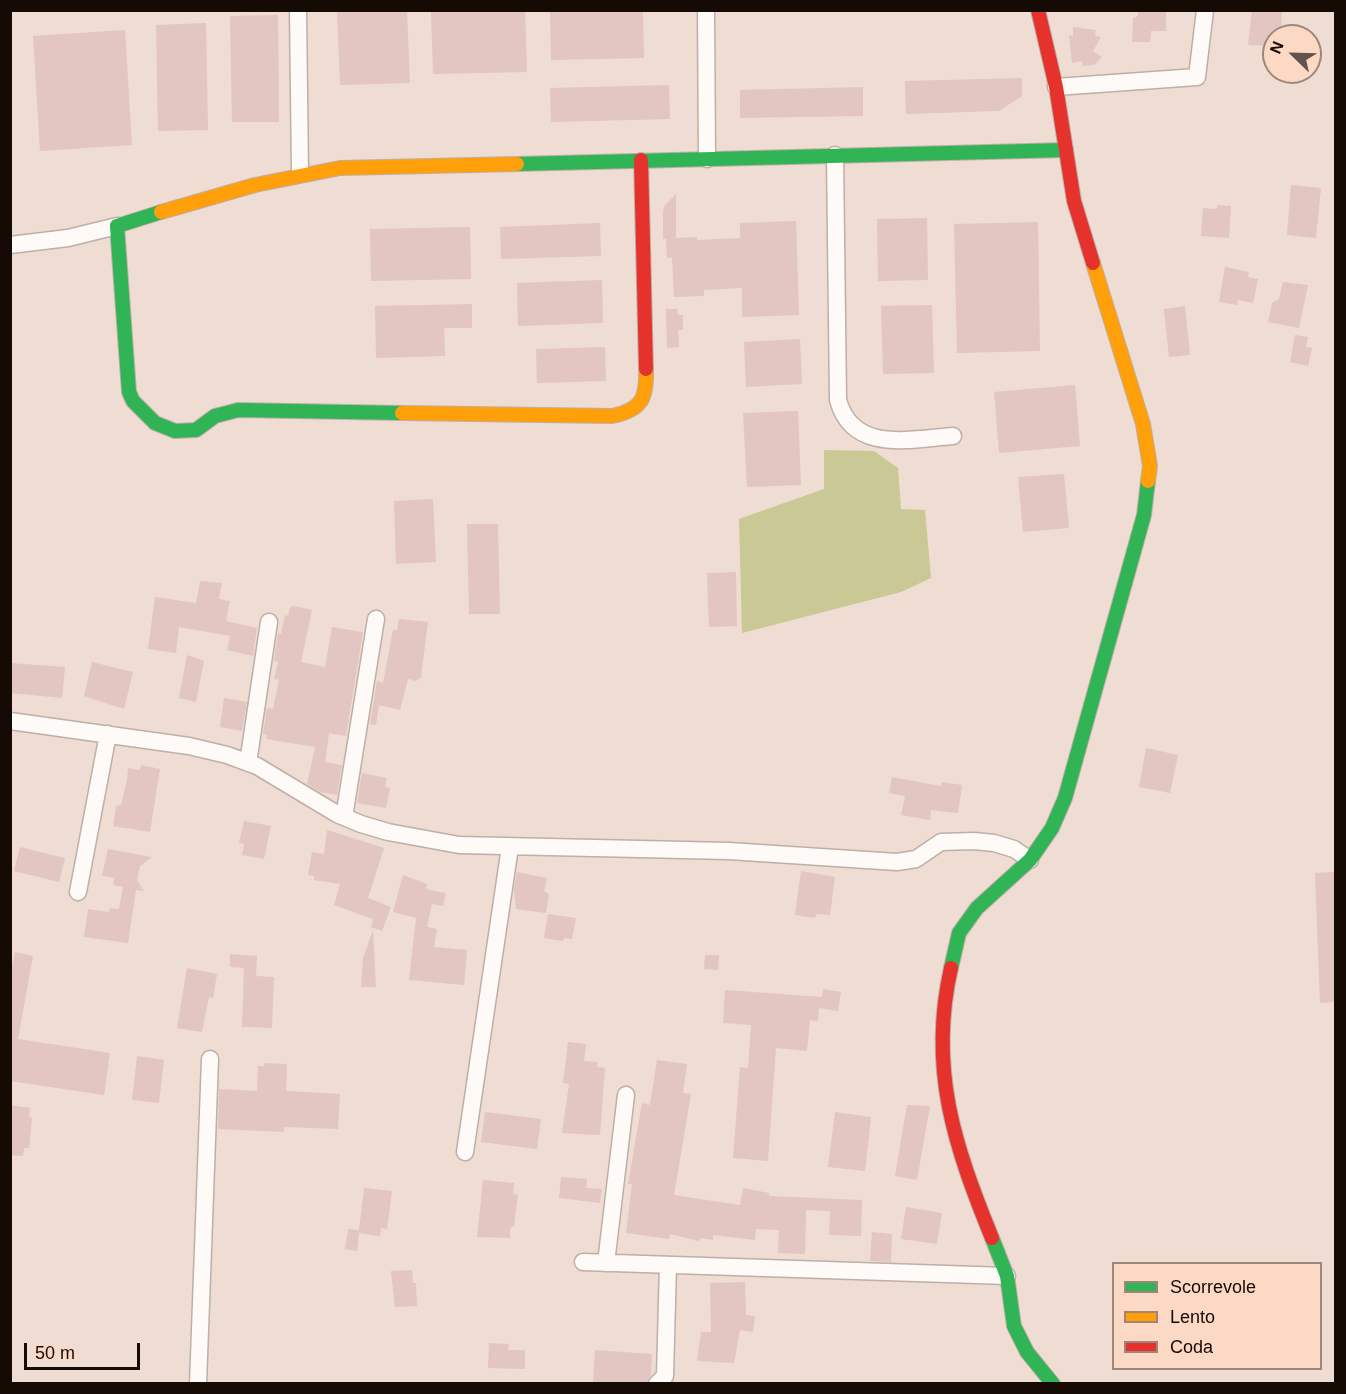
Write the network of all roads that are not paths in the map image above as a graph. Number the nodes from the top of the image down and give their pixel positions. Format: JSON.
{"nodes":[{"id":1,"x":298,"y":10,"type":"edge"},
{"id":2,"x":706,"y":10,"type":"edge"},
{"id":3,"x":1038,"y":10,"type":"edge"},
{"id":4,"x":1205,"y":10,"type":"edge"},
{"id":5,"x":1056,"y":87,"type":"junction"},
{"id":6,"x":1066,"y":150,"type":"junction"},
{"id":7,"x":835,"y":155,"type":"junction"},
{"id":8,"x":706,"y":159,"type":"junction"},
{"id":9,"x":641,"y":160,"type":"junction"},
{"id":10,"x":300,"y":173,"type":"junction"},
{"id":11,"x":117,"y":226,"type":"junction"},
{"id":12,"x":10,"y":245,"type":"edge"},
{"id":13,"x":953,"y":436,"type":"dead end"},
{"id":14,"x":376,"y":619,"type":"dead end"},
{"id":15,"x":269,"y":622,"type":"dead end"},
{"id":16,"x":10,"y":721,"type":"edge"},
{"id":17,"x":108,"y":734,"type":"junction"},
{"id":18,"x":248,"y":763,"type":"junction"},
{"id":19,"x":344,"y":817,"type":"junction"},
{"id":20,"x":510,"y":848,"type":"junction"},
{"id":21,"x":1030,"y":860,"type":"junction"},
{"id":22,"x":78,"y":892,"type":"dead end"},
{"id":23,"x":210,"y":1059,"type":"dead end"},
{"id":24,"x":626,"y":1095,"type":"dead end"},
{"id":25,"x":465,"y":1152,"type":"dead end"},
{"id":26,"x":584,"y":1262,"type":"dead end"},
{"id":27,"x":606,"y":1263,"type":"junction"},
{"id":28,"x":668,"y":1264,"type":"junction"},
{"id":29,"x":1007,"y":1276,"type":"junction"},
{"id":30,"x":198,"y":1383,"type":"edge"},
{"id":31,"x":657,"y":1383,"type":"edge"},
{"id":32,"x":1053,"y":1383,"type":"edge"}],
"edges":[{"from":1,"to":10,"type":"street"},
{"from":2,"to":8,"type":"street"},
{"from":3,"to":5,"type":"street"},
{"from":4,"to":5,"type":"street"},
{"from":5,"to":6,"type":"street"},
{"from":6,"to":7,"type":"street"},
{"from":6,"to":21,"type":"street"},
{"from":7,"to":8,"type":"street"},
{"from":7,"to":13,"type":"street"},
{"from":8,"to":9,"type":"street"},
{"from":9,"to":10,"type":"street"},
{"from":9,"to":11,"type":"street"},
{"from":10,"to":11,"type":"street"},
{"from":11,"to":12,"type":"street"},
{"from":14,"to":19,"type":"street"},
{"from":15,"to":18,"type":"street"},
{"from":16,"to":17,"type":"street"},
{"from":17,"to":18,"type":"street"},
{"from":17,"to":22,"type":"street"},
{"from":18,"to":19,"type":"street"},
{"from":19,"to":20,"type":"street"},
{"from":20,"to":21,"type":"street"},
{"from":20,"to":25,"type":"street"},
{"from":21,"to":29,"type":"street"},
{"from":23,"to":30,"type":"street"},
{"from":24,"to":27,"type":"street"},
{"from":26,"to":27,"type":"street"},
{"from":27,"to":28,"type":"street"},
{"from":28,"to":29,"type":"street"},
{"from":28,"to":31,"type":"street"},
{"from":29,"to":32,"type":"street"}]}
